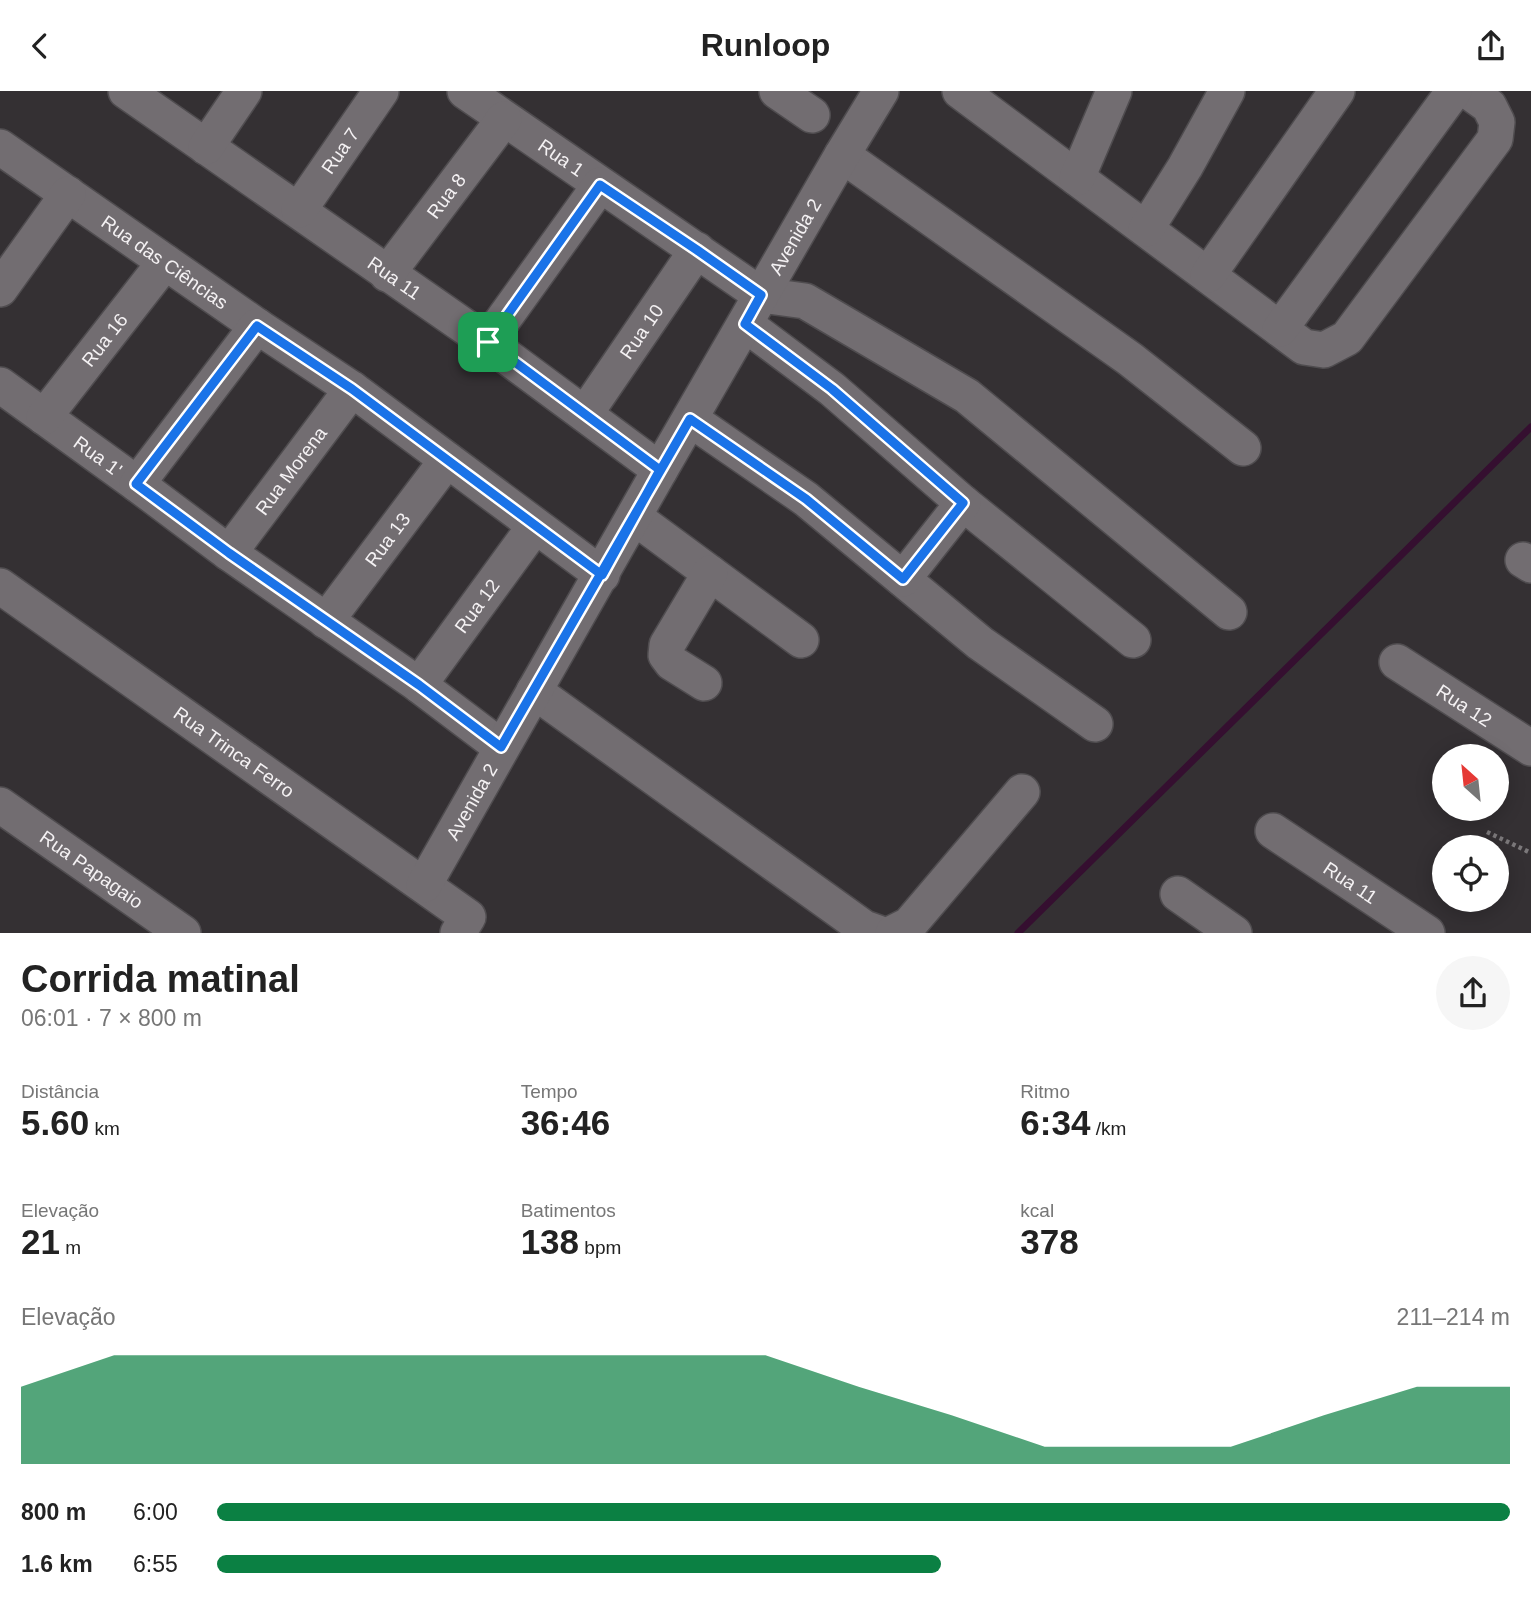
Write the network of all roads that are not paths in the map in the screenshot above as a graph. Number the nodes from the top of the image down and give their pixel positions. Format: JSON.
{"nodes":[{"id":1,"x":126,"y":91,"type":"edge"},
{"id":2,"x":244,"y":91,"type":"edge"},
{"id":3,"x":381,"y":91,"type":"edge"},
{"id":4,"x":465,"y":91,"type":"edge"},
{"id":5,"x":777,"y":91,"type":"edge"},
{"id":6,"x":960,"y":91,"type":"edge"},
{"id":7,"x":1114,"y":91,"type":"edge"},
{"id":8,"x":1227,"y":91,"type":"edge"},
{"id":9,"x":1337,"y":91,"type":"edge"},
{"id":10,"x":1454,"y":91,"type":"edge"},
{"id":11,"x":1468,"y":91,"type":"edge"},
{"id":12,"x":874,"y":94,"type":"edge"},
{"id":13,"x":812,"y":115,"type":"dead end"},
{"id":14,"x":504,"y":119,"type":"junction"},
{"id":15,"x":0,"y":147,"type":"edge"},
{"id":16,"x":206,"y":147,"type":"junction"},
{"id":17,"x":842,"y":155,"type":"junction"},
{"id":18,"x":1077,"y":178,"type":"junction"},
{"id":19,"x":600,"y":185,"type":"junction"},
{"id":20,"x":68,"y":194,"type":"junction"},
{"id":21,"x":299,"y":210,"type":"junction"},
{"id":22,"x":1146,"y":229,"type":"junction"},
{"id":23,"x":697,"y":250,"type":"junction"},
{"id":24,"x":164,"y":262,"type":"junction"},
{"id":25,"x":387,"y":274,"type":"junction"},
{"id":26,"x":1208,"y":275,"type":"junction"},
{"id":27,"x":0,"y":289,"type":"edge"},
{"id":28,"x":753,"y":310,"type":"junction"},
{"id":29,"x":257,"y":326,"type":"junction"},
{"id":30,"x":1280,"y":329,"type":"junction"},
{"id":31,"x":488,"y":342,"type":"junction"},
{"id":32,"x":0,"y":385,"type":"edge"},
{"id":33,"x":352,"y":389,"type":"junction"},
{"id":34,"x":585,"y":414,"type":"junction"},
{"id":35,"x":44,"y":417,"type":"junction"},
{"id":36,"x":690,"y":419,"type":"junction"},
{"id":37,"x":1243,"y":448,"type":"dead end"},
{"id":38,"x":447,"y":460,"type":"junction"},
{"id":39,"x":660,"y":470,"type":"junction"},
{"id":40,"x":136,"y":484,"type":"junction"},
{"id":41,"x":963,"y":503,"type":"junction"},
{"id":42,"x":634,"y":517,"type":"junction"},
{"id":43,"x":535,"y":526,"type":"junction"},
{"id":44,"x":229,"y":553,"type":"junction"},
{"id":45,"x":709,"y":573,"type":"junction"},
{"id":46,"x":602,"y":575,"type":"junction"},
{"id":47,"x":903,"y":579,"type":"junction"},
{"id":48,"x":0,"y":586,"type":"edge"},
{"id":49,"x":1229,"y":612,"type":"dead end"},
{"id":50,"x":326,"y":621,"type":"junction"},
{"id":51,"x":801,"y":640,"type":"dead end"},
{"id":52,"x":1133,"y":640,"type":"dead end"},
{"id":53,"x":1397,"y":662,"type":"dead end"},
{"id":54,"x":704,"y":683,"type":"dead end"},
{"id":55,"x":419,"y":685,"type":"junction"},
{"id":56,"x":534,"y":691,"type":"junction"},
{"id":57,"x":1095,"y":724,"type":"dead end"},
{"id":58,"x":501,"y":747,"type":"junction"},
{"id":59,"x":1531,"y":748,"type":"edge"},
{"id":60,"x":1022,"y":792,"type":"dead end"},
{"id":61,"x":0,"y":805,"type":"edge"},
{"id":62,"x":1273,"y":831,"type":"dead end"},
{"id":63,"x":424,"y":885,"type":"junction"},
{"id":64,"x":1178,"y":894,"type":"dead end"},
{"id":65,"x":463,"y":925,"type":"edge"},
{"id":66,"x":183,"y":933,"type":"edge"},
{"id":67,"x":878,"y":933,"type":"edge"},
{"id":68,"x":893,"y":933,"type":"edge"},
{"id":69,"x":1234,"y":933,"type":"edge"},
{"id":70,"x":1427,"y":933,"type":"edge"}],
"edges":[{"from":1,"to":16,"type":"street","name":"Rua 11"},
{"from":2,"to":16,"type":"street"},
{"from":3,"to":21,"type":"street","name":"Rua 7"},
{"from":4,"to":14,"type":"street","name":"Rua 1"},
{"from":5,"to":13,"type":"street"},
{"from":6,"to":18,"type":"street"},
{"from":7,"to":18,"type":"street"},
{"from":8,"to":22,"type":"street"},
{"from":9,"to":26,"type":"street"},
{"from":10,"to":30,"type":"street"},
{"from":11,"to":30,"type":"street"},
{"from":12,"to":17,"type":"street","name":"Avenida 2"},
{"from":14,"to":19,"type":"street","name":"Rua 1"},
{"from":14,"to":25,"type":"street","name":"Rua 8"},
{"from":15,"to":20,"type":"street","name":"Rua das Ciências"},
{"from":16,"to":21,"type":"street","name":"Rua 11"},
{"from":17,"to":28,"type":"street","name":"Avenida 2"},
{"from":17,"to":37,"type":"street"},
{"from":18,"to":22,"type":"street"},
{"from":19,"to":23,"type":"street","name":"Rua 1"},
{"from":19,"to":31,"type":"street"},
{"from":20,"to":24,"type":"street","name":"Rua das Ciências"},
{"from":20,"to":27,"type":"street"},
{"from":21,"to":25,"type":"street","name":"Rua 11"},
{"from":22,"to":26,"type":"street"},
{"from":23,"to":28,"type":"street","name":"Rua 1"},
{"from":23,"to":34,"type":"street","name":"Rua 10"},
{"from":24,"to":29,"type":"street","name":"Rua das Ciências"},
{"from":24,"to":35,"type":"street","name":"Rua 16"},
{"from":25,"to":31,"type":"street","name":"Rua 11"},
{"from":26,"to":30,"type":"street"},
{"from":28,"to":36,"type":"street","name":"Avenida 2"},
{"from":28,"to":41,"type":"street","name":"Rua 1"},
{"from":28,"to":49,"type":"street"},
{"from":29,"to":33,"type":"street","name":"Rua das Ciências"},
{"from":29,"to":40,"type":"street"},
{"from":31,"to":34,"type":"street","name":"Rua 11"},
{"from":32,"to":35,"type":"street","name":"Rua 1'"},
{"from":33,"to":38,"type":"street","name":"Rua das Ciências"},
{"from":33,"to":44,"type":"street","name":"Rua Morena"},
{"from":34,"to":39,"type":"street","name":"Rua 11"},
{"from":35,"to":40,"type":"street","name":"Rua 1'"},
{"from":36,"to":39,"type":"street","name":"Avenida 2"},
{"from":36,"to":47,"type":"street"},
{"from":38,"to":43,"type":"street","name":"Rua das Ciências"},
{"from":38,"to":50,"type":"street","name":"Rua 13"},
{"from":39,"to":42,"type":"street","name":"Avenida 2"},
{"from":40,"to":44,"type":"street","name":"Rua 1'"},
{"from":41,"to":47,"type":"street"},
{"from":41,"to":52,"type":"street","name":"Rua 1"},
{"from":42,"to":45,"type":"street"},
{"from":42,"to":46,"type":"street","name":"Avenida 2"},
{"from":43,"to":46,"type":"street","name":"Rua das Ciências"},
{"from":43,"to":55,"type":"street","name":"Rua 12"},
{"from":44,"to":50,"type":"street","name":"Rua 1'"},
{"from":45,"to":51,"type":"street"},
{"from":45,"to":54,"type":"street"},
{"from":46,"to":56,"type":"street","name":"Avenida 2"},
{"from":47,"to":57,"type":"street"},
{"from":48,"to":63,"type":"street","name":"Rua Trinca Ferro"},
{"from":50,"to":55,"type":"street","name":"Rua 1'"},
{"from":53,"to":59,"type":"street","name":"Rua 12"},
{"from":55,"to":58,"type":"street","name":"Rua 1'"},
{"from":56,"to":58,"type":"street","name":"Avenida 2"},
{"from":56,"to":67,"type":"street"},
{"from":58,"to":63,"type":"street","name":"Avenida 2"},
{"from":60,"to":68,"type":"street"},
{"from":61,"to":66,"type":"street","name":"Rua Papagaio"},
{"from":62,"to":70,"type":"street","name":"Rua 11"},
{"from":63,"to":65,"type":"street","name":"Rua Trinca Ferro"},
{"from":64,"to":69,"type":"street"}]}
